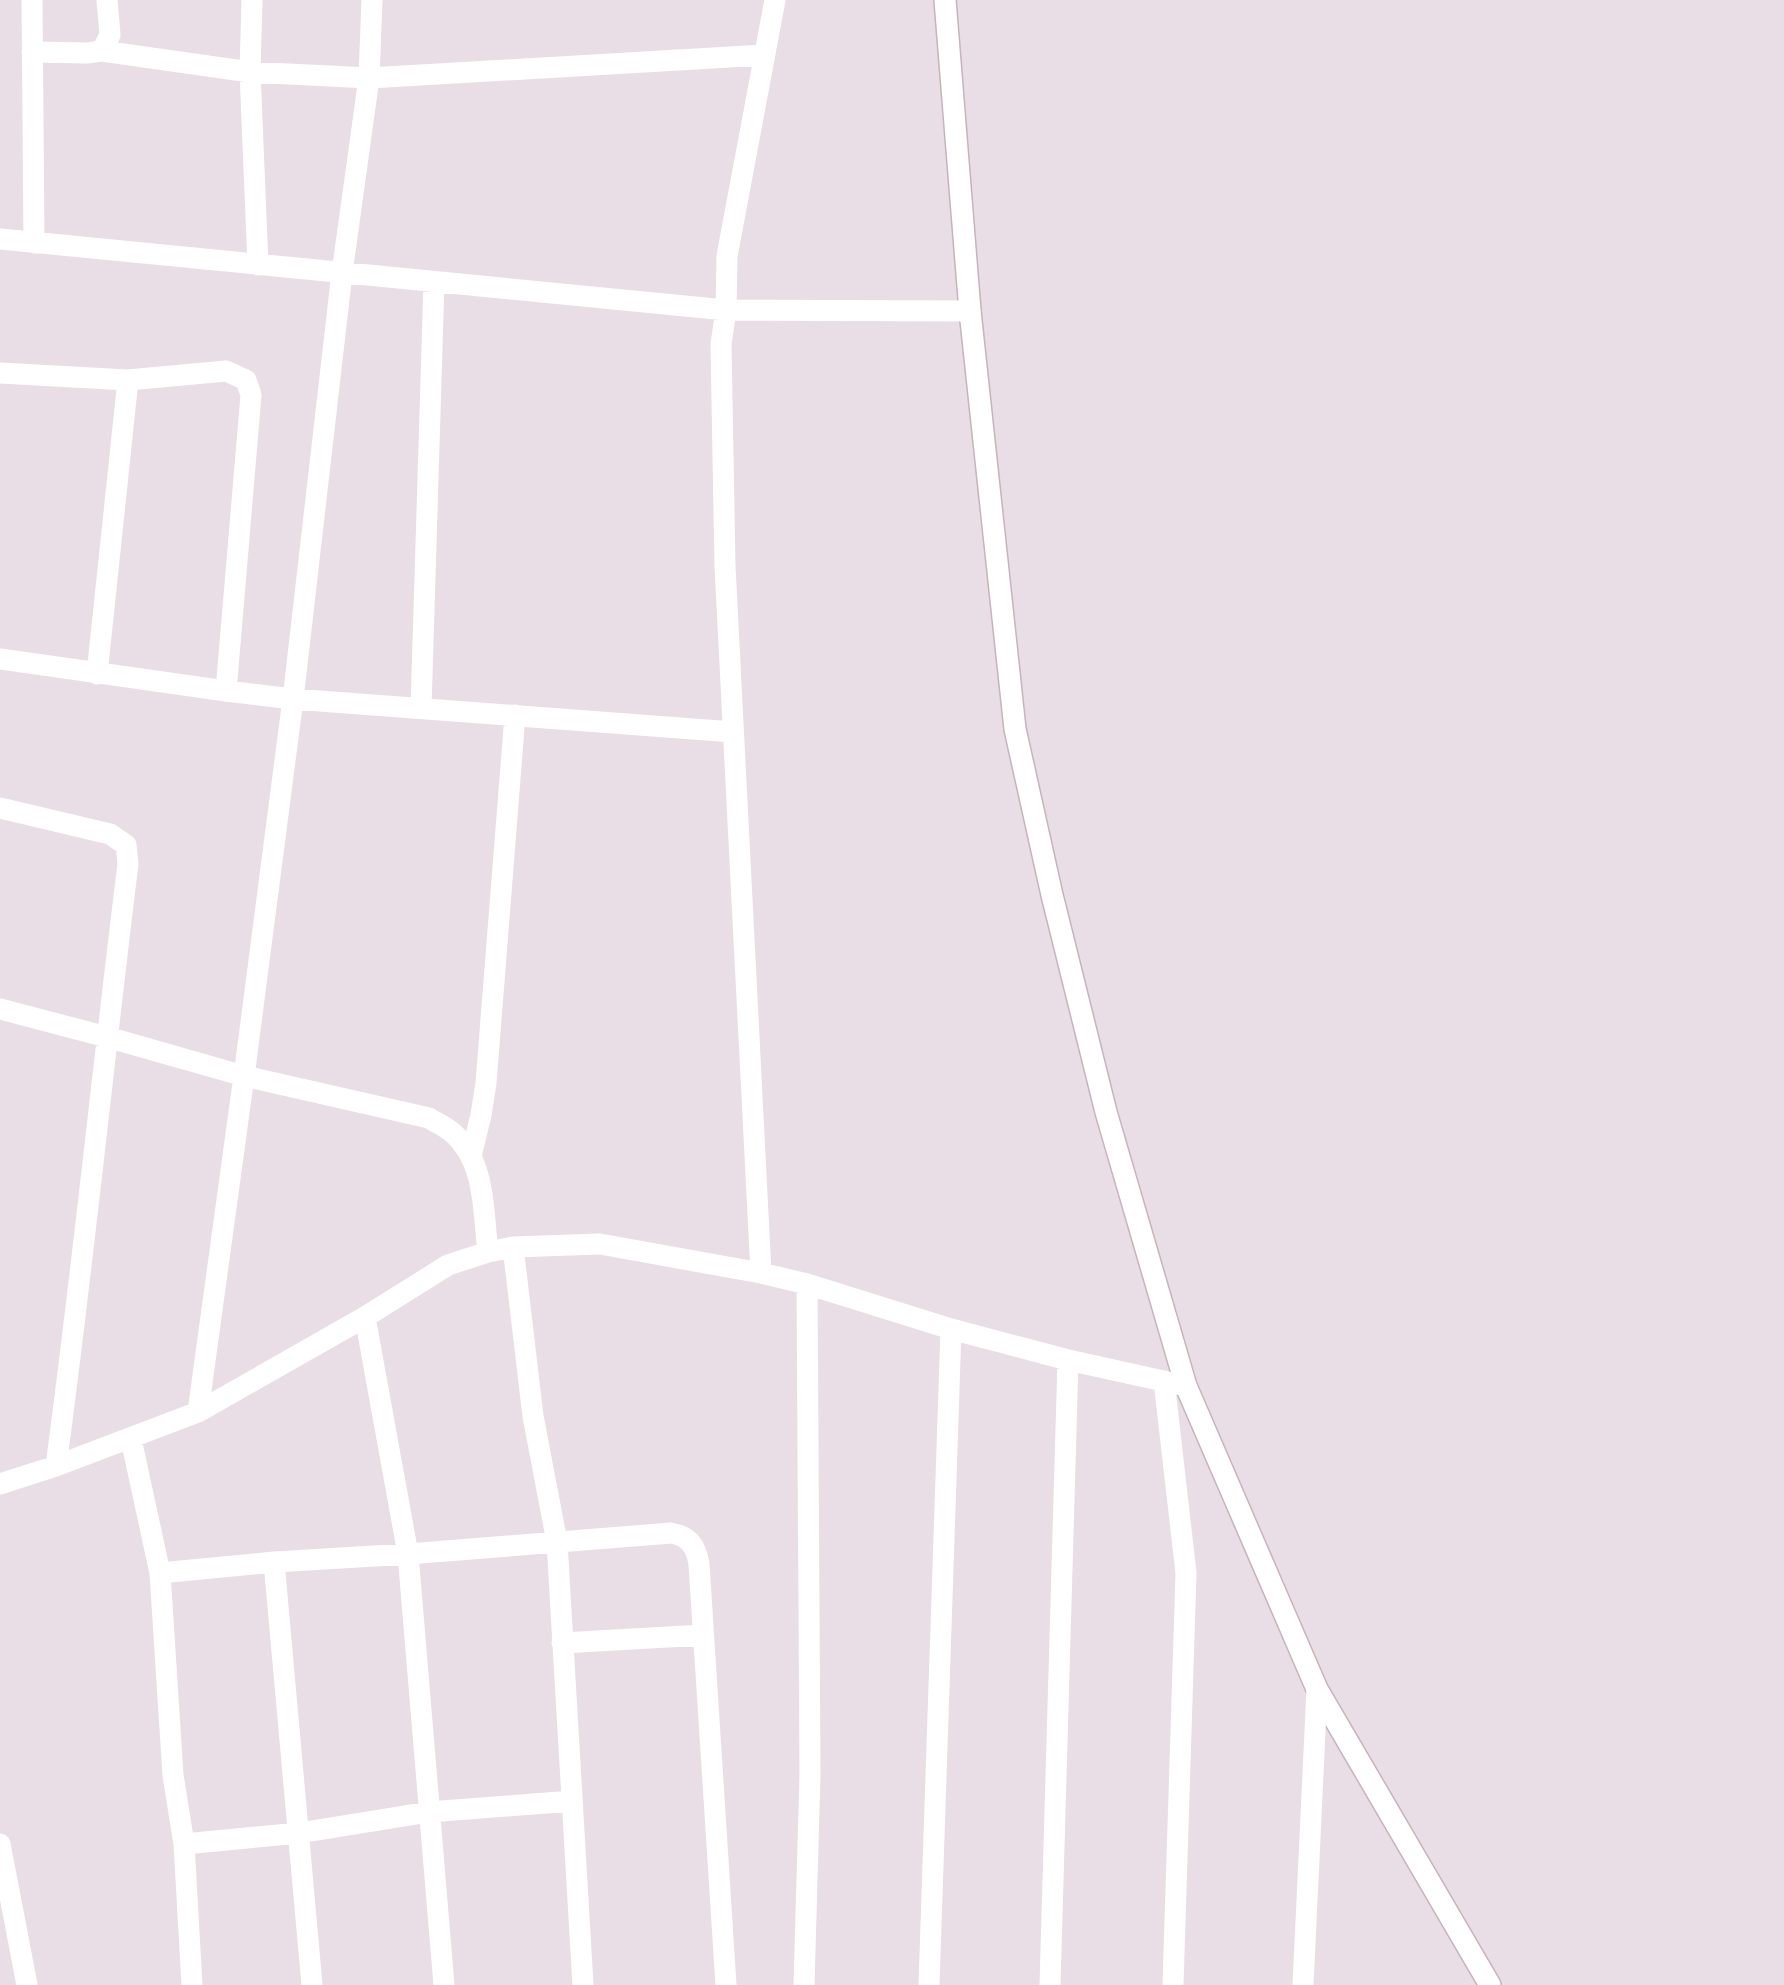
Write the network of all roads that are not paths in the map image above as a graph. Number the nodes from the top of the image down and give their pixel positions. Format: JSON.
{"nodes":[{"id":1,"x":32,"y":0,"type":"edge"},
{"id":2,"x":107,"y":0,"type":"edge"},
{"id":3,"x":252,"y":0,"type":"edge"},
{"id":4,"x":372,"y":0,"type":"edge"},
{"id":5,"x":775,"y":0,"type":"edge"},
{"id":6,"x":945,"y":0,"type":"edge"},
{"id":7,"x":102,"y":51,"type":"junction"},
{"id":8,"x":32,"y":52,"type":"junction"},
{"id":9,"x":764,"y":55,"type":"junction"},
{"id":10,"x":250,"y":72,"type":"junction"},
{"id":11,"x":369,"y":78,"type":"junction"},
{"id":12,"x":0,"y":239,"type":"edge"},
{"id":13,"x":34,"y":243,"type":"junction"},
{"id":14,"x":258,"y":265,"type":"junction"},
{"id":15,"x":342,"y":273,"type":"junction"},
{"id":16,"x":435,"y":282,"type":"junction"},
{"id":17,"x":726,"y":310,"type":"junction"},
{"id":18,"x":970,"y":311,"type":"junction"},
{"id":19,"x":0,"y":373,"type":"edge"},
{"id":20,"x":128,"y":380,"type":"junction"},
{"id":21,"x":0,"y":659,"type":"edge"},
{"id":22,"x":97,"y":674,"type":"junction"},
{"id":23,"x":226,"y":691,"type":"junction"},
{"id":24,"x":293,"y":699,"type":"junction"},
{"id":25,"x":421,"y":708,"type":"junction"},
{"id":26,"x":515,"y":715,"type":"junction"},
{"id":27,"x":733,"y":732,"type":"junction"},
{"id":28,"x":0,"y":808,"type":"edge"},
{"id":29,"x":0,"y":1009,"type":"edge"},
{"id":30,"x":107,"y":1037,"type":"junction"},
{"id":31,"x":244,"y":1076,"type":"junction"},
{"id":32,"x":471,"y":1156,"type":"junction"},
{"id":33,"x":513,"y":1247,"type":"junction"},
{"id":34,"x":488,"y":1252,"type":"junction"},
{"id":35,"x":761,"y":1273,"type":"junction"},
{"id":36,"x":807,"y":1284,"type":"junction"},
{"id":37,"x":365,"y":1317,"type":"junction"},
{"id":38,"x":951,"y":1329,"type":"junction"},
{"id":39,"x":1068,"y":1360,"type":"junction"},
{"id":40,"x":1164,"y":1381,"type":"junction"},
{"id":41,"x":1186,"y":1386,"type":"junction"},
{"id":42,"x":198,"y":1412,"type":"junction"},
{"id":43,"x":131,"y":1439,"type":"junction"},
{"id":44,"x":56,"y":1466,"type":"junction"},
{"id":45,"x":0,"y":1483,"type":"edge"},
{"id":46,"x":557,"y":1542,"type":"junction"},
{"id":47,"x":408,"y":1554,"type":"junction"},
{"id":48,"x":274,"y":1562,"type":"junction"},
{"id":49,"x":160,"y":1573,"type":"junction"},
{"id":50,"x":704,"y":1635,"type":"junction"},
{"id":51,"x":562,"y":1643,"type":"junction"},
{"id":52,"x":1317,"y":1689,"type":"junction"},
{"id":53,"x":572,"y":1801,"type":"junction"},
{"id":54,"x":429,"y":1812,"type":"junction"},
{"id":55,"x":299,"y":1833,"type":"junction"},
{"id":56,"x":0,"y":1844,"type":"edge"},
{"id":57,"x":184,"y":1844,"type":"junction"},
{"id":58,"x":27,"y":1985,"type":"edge"},
{"id":59,"x":192,"y":1985,"type":"edge"},
{"id":60,"x":312,"y":1985,"type":"edge"},
{"id":61,"x":444,"y":1985,"type":"edge"},
{"id":62,"x":583,"y":1985,"type":"edge"},
{"id":63,"x":726,"y":1985,"type":"edge"},
{"id":64,"x":804,"y":1985,"type":"edge"},
{"id":65,"x":929,"y":1985,"type":"edge"},
{"id":66,"x":1050,"y":1985,"type":"edge"},
{"id":67,"x":1173,"y":1985,"type":"edge"},
{"id":68,"x":1303,"y":1985,"type":"edge"},
{"id":69,"x":1490,"y":1985,"type":"edge"}],
"edges":[{"from":1,"to":8,"type":"street"},
{"from":2,"to":7,"type":"street"},
{"from":3,"to":10,"type":"street"},
{"from":4,"to":11,"type":"street"},
{"from":5,"to":9,"type":"street"},
{"from":6,"to":18,"type":"street"},
{"from":7,"to":8,"type":"street"},
{"from":7,"to":10,"type":"street"},
{"from":8,"to":13,"type":"street"},
{"from":9,"to":11,"type":"street"},
{"from":9,"to":17,"type":"street"},
{"from":10,"to":11,"type":"street"},
{"from":10,"to":14,"type":"street"},
{"from":11,"to":15,"type":"street"},
{"from":12,"to":13,"type":"street"},
{"from":13,"to":14,"type":"street"},
{"from":14,"to":15,"type":"street"},
{"from":15,"to":16,"type":"street"},
{"from":15,"to":24,"type":"street"},
{"from":16,"to":17,"type":"street"},
{"from":16,"to":25,"type":"street"},
{"from":17,"to":18,"type":"street"},
{"from":17,"to":27,"type":"street"},
{"from":18,"to":41,"type":"street"},
{"from":19,"to":20,"type":"street"},
{"from":20,"to":22,"type":"street"},
{"from":20,"to":23,"type":"street"},
{"from":21,"to":22,"type":"street"},
{"from":22,"to":23,"type":"street"},
{"from":23,"to":24,"type":"street"},
{"from":24,"to":25,"type":"street"},
{"from":24,"to":31,"type":"street"},
{"from":25,"to":26,"type":"street"},
{"from":26,"to":27,"type":"street"},
{"from":26,"to":32,"type":"street"},
{"from":27,"to":35,"type":"street"},
{"from":28,"to":30,"type":"street"},
{"from":29,"to":30,"type":"street"},
{"from":30,"to":31,"type":"street"},
{"from":30,"to":44,"type":"street"},
{"from":31,"to":32,"type":"street"},
{"from":31,"to":42,"type":"street"},
{"from":32,"to":34,"type":"street"},
{"from":33,"to":34,"type":"street"},
{"from":33,"to":35,"type":"street"},
{"from":33,"to":46,"type":"street"},
{"from":34,"to":37,"type":"street"},
{"from":35,"to":36,"type":"street"},
{"from":36,"to":38,"type":"street"},
{"from":36,"to":64,"type":"street"},
{"from":37,"to":42,"type":"street"},
{"from":37,"to":47,"type":"street"},
{"from":38,"to":39,"type":"street"},
{"from":38,"to":65,"type":"street"},
{"from":39,"to":40,"type":"street"},
{"from":39,"to":66,"type":"street"},
{"from":40,"to":41,"type":"street"},
{"from":40,"to":67,"type":"street"},
{"from":41,"to":52,"type":"street"},
{"from":42,"to":43,"type":"street"},
{"from":43,"to":44,"type":"street"},
{"from":43,"to":49,"type":"street"},
{"from":44,"to":45,"type":"street"},
{"from":46,"to":47,"type":"street"},
{"from":46,"to":50,"type":"street"},
{"from":46,"to":51,"type":"street"},
{"from":47,"to":48,"type":"street"},
{"from":47,"to":54,"type":"street"},
{"from":48,"to":49,"type":"street"},
{"from":48,"to":55,"type":"street"},
{"from":49,"to":57,"type":"street"},
{"from":50,"to":51,"type":"street"},
{"from":50,"to":63,"type":"street"},
{"from":51,"to":53,"type":"street"},
{"from":52,"to":68,"type":"street"},
{"from":52,"to":69,"type":"street"},
{"from":53,"to":54,"type":"street"},
{"from":53,"to":62,"type":"street"},
{"from":54,"to":55,"type":"street"},
{"from":54,"to":61,"type":"street"},
{"from":55,"to":57,"type":"street"},
{"from":55,"to":60,"type":"street"},
{"from":56,"to":58,"type":"street"},
{"from":57,"to":59,"type":"street"}]}
